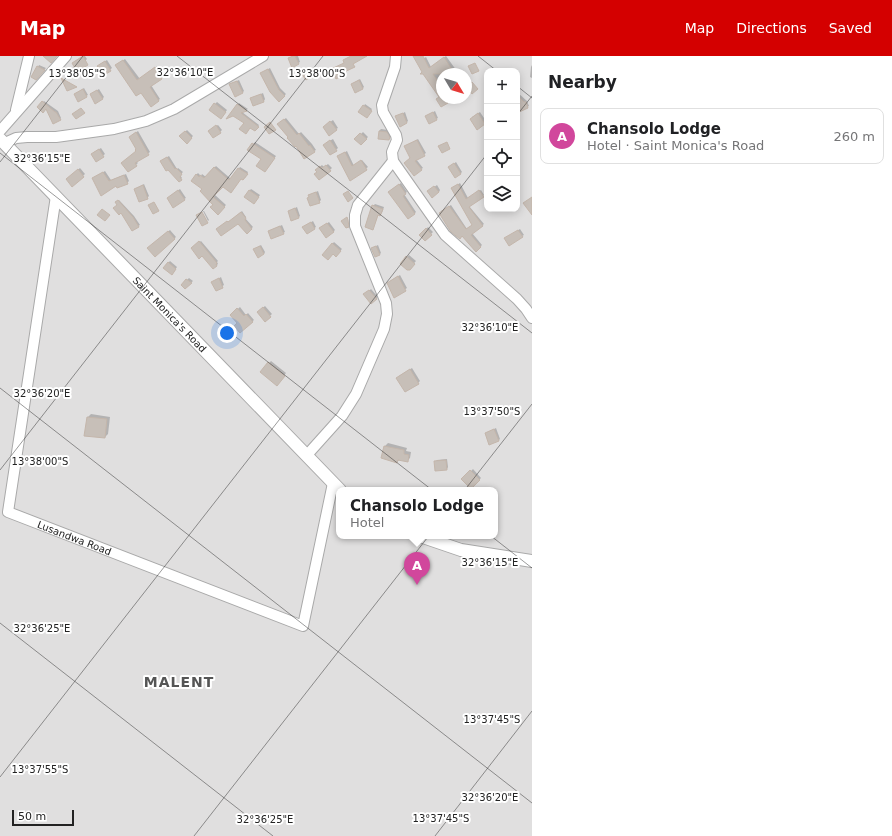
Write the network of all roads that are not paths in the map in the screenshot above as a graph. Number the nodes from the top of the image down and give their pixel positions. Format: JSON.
{"nodes":[{"id":1,"x":30,"y":56,"type":"edge"},
{"id":2,"x":66,"y":56,"type":"edge"},
{"id":3,"x":263,"y":56,"type":"edge"},
{"id":4,"x":396,"y":56,"type":"edge"},
{"id":5,"x":16,"y":113,"type":"junction"},
{"id":6,"x":0,"y":131,"type":"edge"},
{"id":7,"x":3,"y":141,"type":"edge"},
{"id":8,"x":393,"y":161,"type":"junction"},
{"id":9,"x":56,"y":196,"type":"junction"},
{"id":10,"x":532,"y":318,"type":"edge"},
{"id":11,"x":307,"y":455,"type":"junction"},
{"id":12,"x":336,"y":486,"type":"edge"},
{"id":13,"x":429,"y":539,"type":"edge"},
{"id":14,"x":532,"y":561,"type":"edge"}],
"edges":[{"from":1,"to":5,"type":"street"},
{"from":2,"to":5,"type":"street"},
{"from":3,"to":7,"type":"street"},
{"from":4,"to":8,"type":"street"},
{"from":5,"to":6,"type":"street"},
{"from":7,"to":9,"type":"street","name":"Saint Monica's Road"},
{"from":8,"to":10,"type":"street"},
{"from":8,"to":11,"type":"street"},
{"from":9,"to":11,"type":"street","name":"Saint Monica's Road"},
{"from":9,"to":12,"type":"street","name":"Lusandwa Road"},
{"from":11,"to":12,"type":"street","name":"Saint Monica's Road"},
{"from":13,"to":14,"type":"street"}]}
